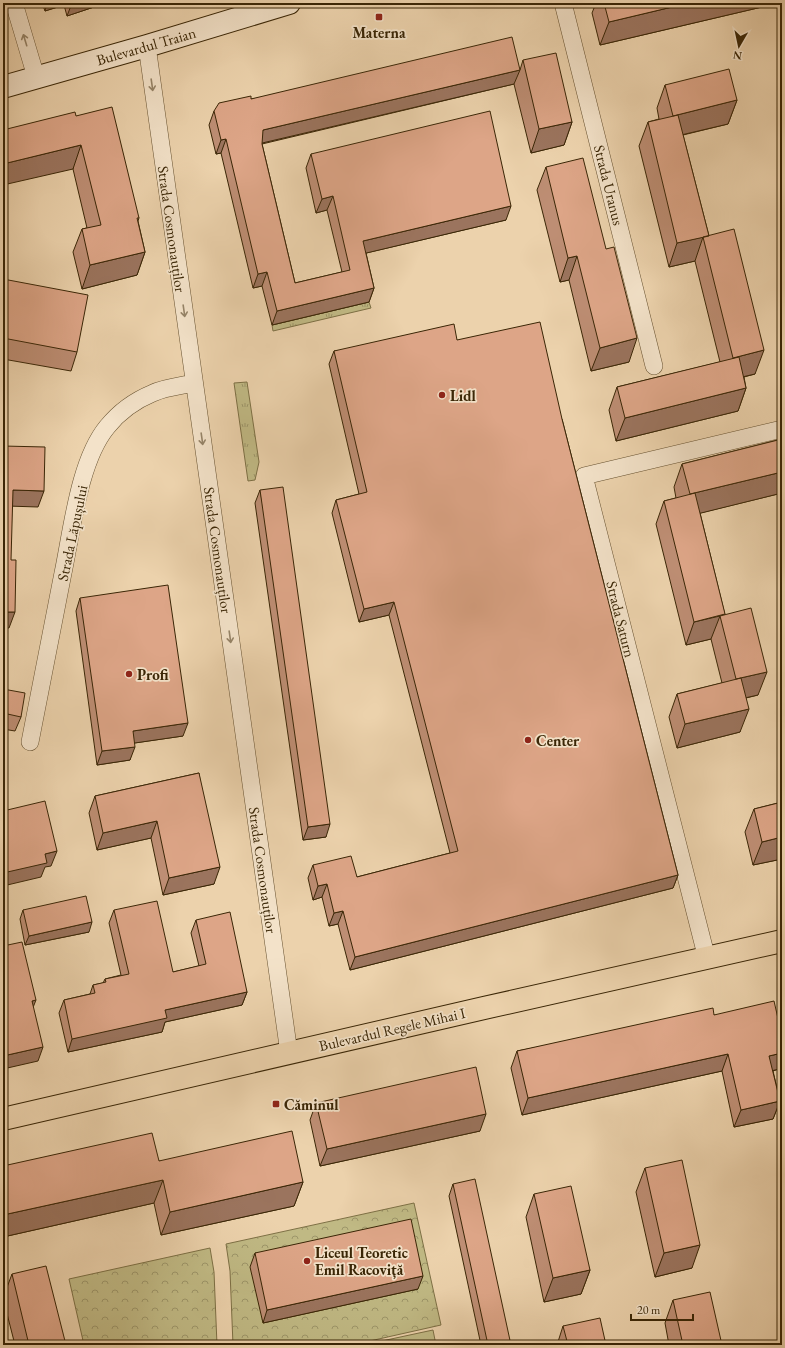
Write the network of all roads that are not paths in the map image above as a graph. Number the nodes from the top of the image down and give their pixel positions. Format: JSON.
{"nodes":[{"id":1,"x":14,"y":3,"type":"edge"},
{"id":2,"x":289,"y":3,"type":"edge"},
{"id":3,"x":563,"y":3,"type":"edge"},
{"id":4,"x":146,"y":46,"type":"junction"},
{"id":5,"x":36,"y":77,"type":"junction"},
{"id":6,"x":3,"y":87,"type":"edge"},
{"id":7,"x":654,"y":366,"type":"dead end"},
{"id":8,"x":194,"y":383,"type":"junction"},
{"id":9,"x":782,"y":429,"type":"edge"},
{"id":10,"x":30,"y":742,"type":"dead end"},
{"id":11,"x":782,"y":941,"type":"edge"},
{"id":12,"x":707,"y":959,"type":"junction"},
{"id":13,"x":289,"y":1053,"type":"junction"},
{"id":14,"x":3,"y":1119,"type":"edge"}],
"edges":[{"from":5,"to":1,"type":"street","one_way":true},
{"from":2,"to":4,"type":"street","name":"Bulevardul Traian"},
{"from":3,"to":7,"type":"street","name":"Strada Uranus"},
{"from":4,"to":5,"type":"street","name":"Bulevardul Traian"},
{"from":4,"to":8,"type":"street","name":"Strada Cosmonauților","one_way":true},
{"from":5,"to":6,"type":"street","name":"Bulevardul Traian"},
{"from":8,"to":10,"type":"street","name":"Strada Lăpușului"},
{"from":8,"to":13,"type":"street","name":"Strada Cosmonauților","one_way":true},
{"from":9,"to":12,"type":"street","name":"Strada Saturn"},
{"from":11,"to":12,"type":"main road","name":"Bulevardul Regele Mihai I"},
{"from":12,"to":13,"type":"main road","name":"Bulevardul Regele Mihai I"},
{"from":13,"to":14,"type":"main road","name":"Bulevardul Regele Mihai I"}]}
